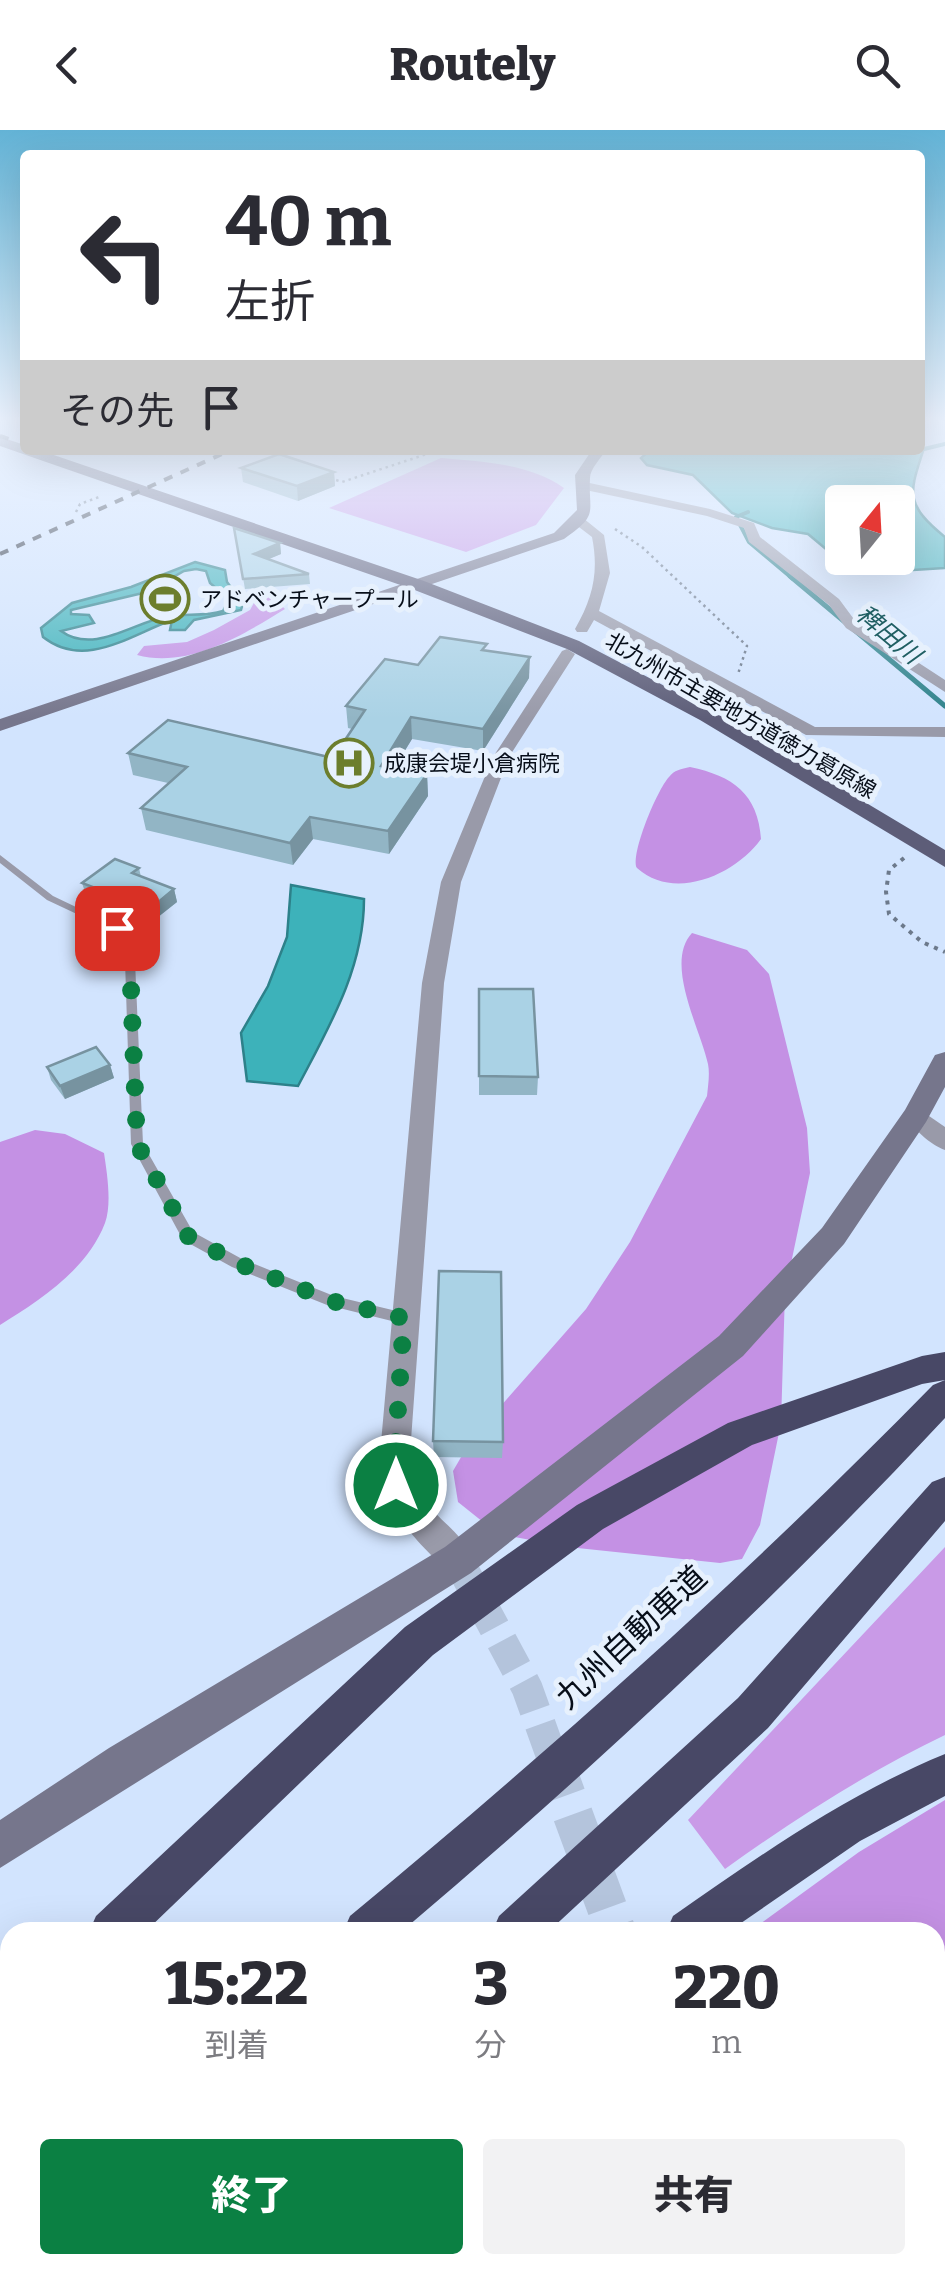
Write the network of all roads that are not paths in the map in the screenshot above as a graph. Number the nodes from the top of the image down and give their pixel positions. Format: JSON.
{"nodes":[{"id":1,"x":241,"y":519,"type":"edge"},
{"id":2,"x":251,"y":519,"type":"edge"},
{"id":3,"x":730,"y":519,"type":"edge"},
{"id":4,"x":579,"y":521,"type":"joint"},
{"id":5,"x":438,"y":578,"type":"junction"},
{"id":6,"x":418,"y":585,"type":"junction"},
{"id":7,"x":592,"y":612,"type":"junction"},
{"id":8,"x":582,"y":629,"type":"dead end"},
{"id":9,"x":567,"y":654,"type":"dead end"},
{"id":10,"x":945,"y":687,"type":"edge"},
{"id":11,"x":0,"y":725,"type":"edge"},
{"id":12,"x":945,"y":732,"type":"edge"},
{"id":13,"x":925,"y":836,"type":"junction"},
{"id":14,"x":0,"y":858,"type":"edge"},
{"id":15,"x":945,"y":860,"type":"edge"},
{"id":16,"x":945,"y":1061,"type":"edge"},
{"id":17,"x":916,"y":1115,"type":"junction"},
{"id":18,"x":945,"y":1141,"type":"edge"},
{"id":19,"x":404,"y":1318,"type":"junction"},
{"id":20,"x":945,"y":1366,"type":"edge"},
{"id":21,"x":945,"y":1395,"type":"edge"},
{"id":22,"x":945,"y":1494,"type":"edge"},
{"id":23,"x":458,"y":1560,"type":"junction"},
{"id":24,"x":945,"y":1774,"type":"edge"},
{"id":25,"x":0,"y":1846,"type":"edge"},
{"id":26,"x":123,"y":1922,"type":"edge"},
{"id":27,"x":378,"y":1922,"type":"edge"},
{"id":28,"x":526,"y":1922,"type":"edge"},
{"id":29,"x":704,"y":1922,"type":"edge"}],
"edges":[{"from":1,"to":6,"type":"main road","name":"北九州市主要地方道徳力葛原線"},
{"from":2,"to":5,"type":"main road","name":"北九州市主要地方道徳力葛原線"},
{"from":3,"to":10,"type":"street"},
{"from":4,"to":5,"type":"street"},
{"from":4,"to":7,"type":"street"},
{"from":5,"to":6,"type":"street"},
{"from":5,"to":13,"type":"main road","name":"北九州市主要地方道徳力葛原線"},
{"from":6,"to":11,"type":"street"},
{"from":6,"to":13,"type":"main road","name":"北九州市主要地方道徳力葛原線"},
{"from":7,"to":8,"type":"street"},
{"from":7,"to":12,"type":"street"},
{"from":9,"to":19,"type":"street"},
{"from":13,"to":15,"type":"main road","name":"北九州市主要地方道徳力葛原線"},
{"from":14,"to":19,"type":"lane"},
{"from":16,"to":17,"type":"street"},
{"from":17,"to":18,"type":"street"},
{"from":17,"to":23,"type":"street"},
{"from":19,"to":23,"type":"street"},
{"from":20,"to":26,"type":"highway"},
{"from":21,"to":27,"type":"highway","name":"九州自動車道"},
{"from":22,"to":28,"type":"highway"},
{"from":23,"to":25,"type":"street"},
{"from":24,"to":29,"type":"highway"}]}
